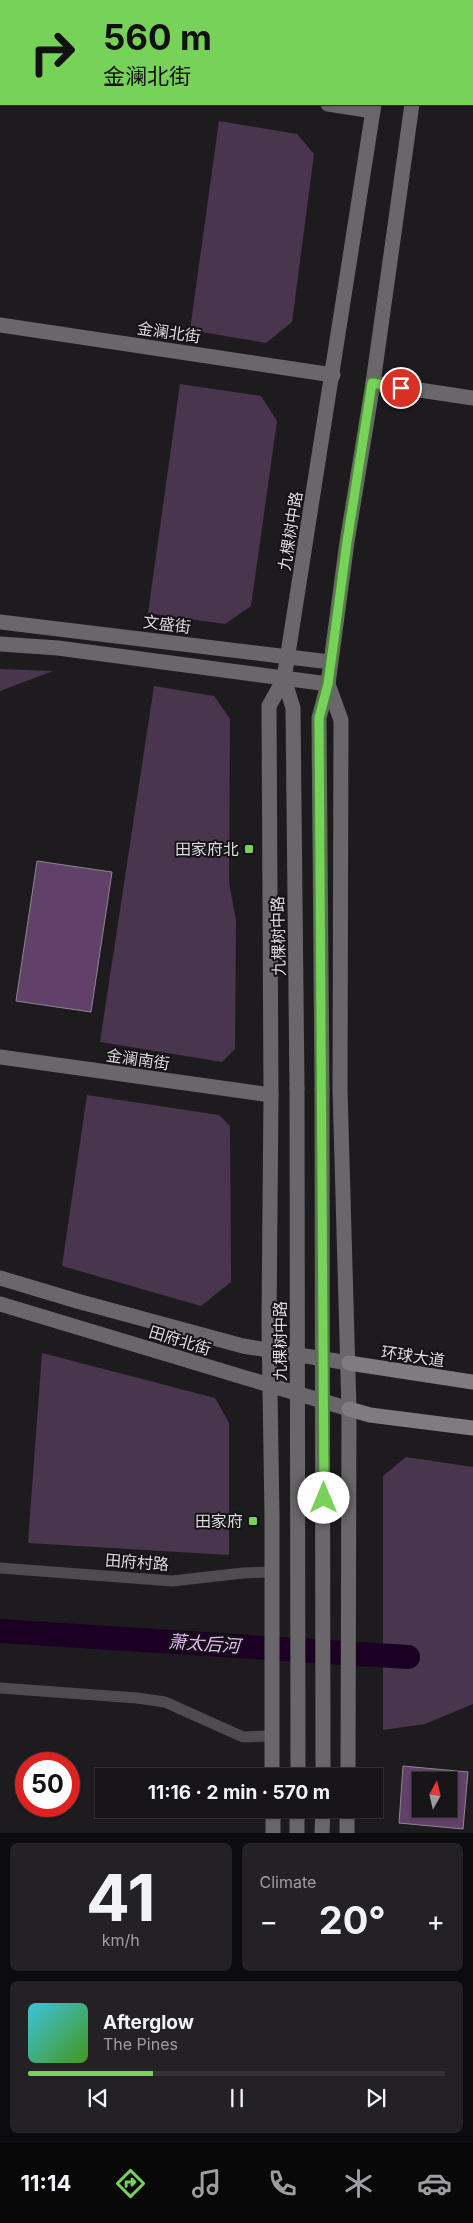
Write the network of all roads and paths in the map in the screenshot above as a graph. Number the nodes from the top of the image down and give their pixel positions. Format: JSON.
{"nodes":[{"id":1,"x":343,"y":105,"type":"edge"},
{"id":2,"x":412,"y":105,"type":"edge"},
{"id":3,"x":373,"y":107,"type":"edge"},
{"id":4,"x":0,"y":325,"type":"edge"},
{"id":5,"x":333,"y":375,"type":"junction"},
{"id":6,"x":372,"y":383,"type":"junction"},
{"id":7,"x":473,"y":398,"type":"edge"},
{"id":8,"x":0,"y":622,"type":"edge"},
{"id":9,"x":0,"y":644,"type":"edge"},
{"id":10,"x":288,"y":658,"type":"junction"},
{"id":11,"x":330,"y":662,"type":"junction"},
{"id":12,"x":284,"y":679,"type":"junction"},
{"id":13,"x":328,"y":684,"type":"junction"},
{"id":14,"x":0,"y":1056,"type":"edge"},
{"id":15,"x":271,"y":1095,"type":"junction"},
{"id":16,"x":0,"y":1278,"type":"edge"},
{"id":17,"x":0,"y":1304,"type":"edge"},
{"id":18,"x":269,"y":1351,"type":"junction"},
{"id":19,"x":349,"y":1363,"type":"junction"},
{"id":20,"x":473,"y":1382,"type":"edge"},
{"id":21,"x":270,"y":1385,"type":"junction"},
{"id":22,"x":349,"y":1409,"type":"junction"},
{"id":23,"x":473,"y":1428,"type":"edge"},
{"id":24,"x":0,"y":1568,"type":"edge"},
{"id":25,"x":272,"y":1572,"type":"junction"},
{"id":26,"x":0,"y":1688,"type":"edge"},
{"id":27,"x":272,"y":1736,"type":"junction"},
{"id":28,"x":272,"y":1768,"type":"edge"},
{"id":29,"x":298,"y":1768,"type":"edge"},
{"id":30,"x":323,"y":1768,"type":"edge"},
{"id":31,"x":348,"y":1768,"type":"edge"},
{"id":32,"x":273,"y":1818,"type":"edge"},
{"id":33,"x":297,"y":1818,"type":"edge"},
{"id":34,"x":323,"y":1818,"type":"edge"},
{"id":35,"x":347,"y":1818,"type":"edge"},
{"id":36,"x":273,"y":1833,"type":"edge"},
{"id":37,"x":297,"y":1833,"type":"edge"},
{"id":38,"x":322,"y":1833,"type":"edge"},
{"id":39,"x":347,"y":1833,"type":"edge"}],
"edges":[{"from":1,"to":3,"type":"main road"},
{"from":2,"to":6,"type":"main road"},
{"from":3,"to":5,"type":"main road","name":"九棵树中路"},
{"from":4,"to":5,"type":"main road","name":"金澜北街"},
{"from":5,"to":10,"type":"main road","name":"九棵树中路"},
{"from":6,"to":7,"type":"main road"},
{"from":6,"to":11,"type":"main road"},
{"from":8,"to":10,"type":"main road","name":"文盛街"},
{"from":9,"to":12,"type":"main road"},
{"from":10,"to":11,"type":"main road","name":"文盛街"},
{"from":10,"to":12,"type":"main road","name":"九棵树中路"},
{"from":11,"to":13,"type":"main road"},
{"from":12,"to":13,"type":"main road"},
{"from":12,"to":15,"type":"main road"},
{"from":12,"to":29,"type":"main road","name":"九棵树中路","bridge":true},
{"from":13,"to":19,"type":"main road"},
{"from":13,"to":30,"type":"main road","bridge":true},
{"from":14,"to":15,"type":"main road","name":"金澜南街"},
{"from":15,"to":18,"type":"main road"},
{"from":16,"to":18,"type":"main road","name":"田府北街"},
{"from":17,"to":21,"type":"main road","name":"田府北街"},
{"from":18,"to":19,"type":"main road","name":"田府北街"},
{"from":18,"to":21,"type":"main road"},
{"from":19,"to":20,"type":"main road","name":"环球大道"},
{"from":19,"to":22,"type":"main road"},
{"from":21,"to":22,"type":"main road","name":"田府北街"},
{"from":21,"to":25,"type":"main road"},
{"from":22,"to":23,"type":"main road"},
{"from":22,"to":31,"type":"main road"},
{"from":24,"to":25,"type":"street","name":"田府村路"},
{"from":25,"to":27,"type":"main road"},
{"from":26,"to":27,"type":"street"},
{"from":27,"to":28,"type":"main road"},
{"from":32,"to":36,"type":"main road"},
{"from":33,"to":37,"type":"main road"},
{"from":34,"to":38,"type":"main road"},
{"from":35,"to":39,"type":"main road"}]}
